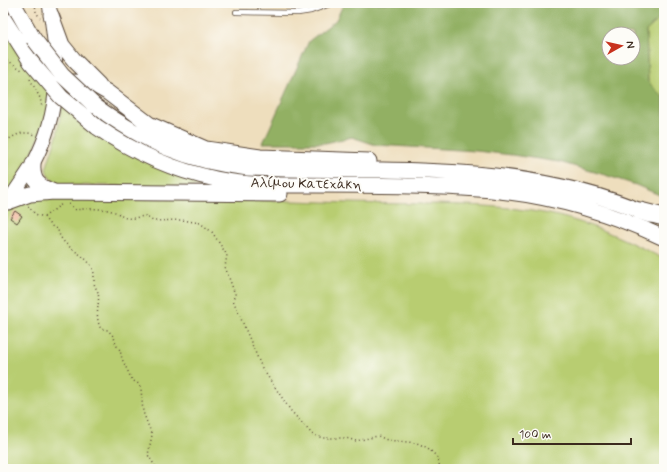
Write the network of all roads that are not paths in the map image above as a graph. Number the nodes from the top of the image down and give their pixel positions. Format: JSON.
{"nodes":[{"id":1,"x":13,"y":3,"type":"edge"},
{"id":2,"x":333,"y":3,"type":"edge"},
{"id":3,"x":50,"y":9,"type":"edge"},
{"id":4,"x":236,"y":12,"type":"dead end"},
{"id":5,"x":3,"y":18,"type":"edge"},
{"id":6,"x":73,"y":82,"type":"joint"},
{"id":7,"x":107,"y":92,"type":"junction"},
{"id":8,"x":56,"y":94,"type":"junction"},
{"id":9,"x":33,"y":164,"type":"junction"},
{"id":10,"x":405,"y":171,"type":"junction"},
{"id":11,"x":358,"y":185,"type":"junction"},
{"id":12,"x":54,"y":192,"type":"junction"},
{"id":13,"x":8,"y":202,"type":"joint"},
{"id":14,"x":640,"y":211,"type":"junction"},
{"id":15,"x":664,"y":217,"type":"edge"},
{"id":16,"x":664,"y":221,"type":"edge"},
{"id":17,"x":664,"y":238,"type":"edge"}],
"edges":[{"from":1,"to":10,"type":"main road","name":"Αλίμου Κατεχάκη","bridge":true},
{"from":2,"to":4,"type":"lane"},
{"from":3,"to":7,"type":"main road"},
{"from":3,"to":8,"type":"main road"},
{"from":5,"to":11,"type":"main road","name":"Αλίμου Κατεχάκη","bridge":true},
{"from":6,"to":7,"type":"main road"},
{"from":6,"to":8,"type":"main road"},
{"from":7,"to":10,"type":"main road"},
{"from":8,"to":9,"type":"main road"},
{"from":9,"to":12,"type":"main road"},
{"from":9,"to":13,"type":"main road"},
{"from":10,"to":14,"type":"main road","name":"Αλίμου Κατεχάκη"},
{"from":11,"to":12,"type":"main road"},
{"from":11,"to":17,"type":"main road","name":"Αλίμου Κατεχάκη"},
{"from":12,"to":13,"type":"main road"},
{"from":14,"to":15,"type":"highway"},
{"from":14,"to":16,"type":"main road","name":"Αλίμου Κατεχάκη"}]}
